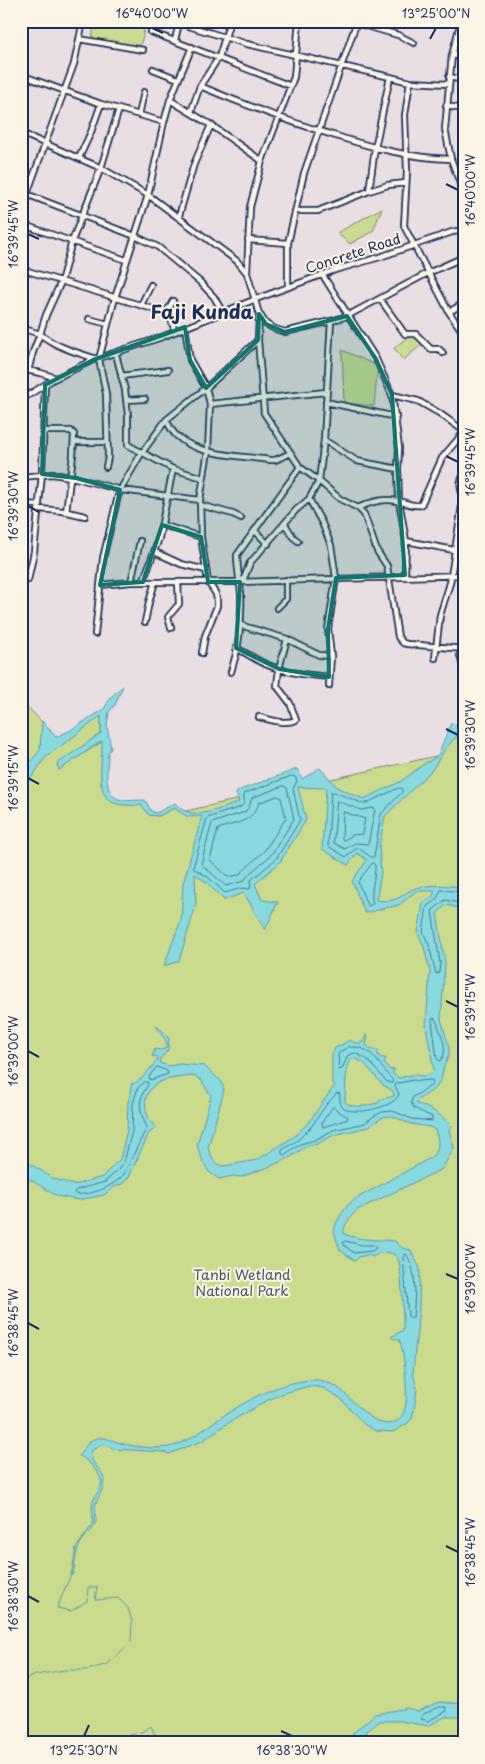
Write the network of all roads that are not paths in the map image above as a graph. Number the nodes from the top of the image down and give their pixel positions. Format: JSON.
{"nodes":[{"id":1,"x":83,"y":21,"type":"edge"},
{"id":2,"x":230,"y":21,"type":"edge"},
{"id":3,"x":299,"y":21,"type":"edge"},
{"id":4,"x":348,"y":21,"type":"edge"},
{"id":5,"x":461,"y":21,"type":"edge"},
{"id":6,"x":179,"y":22,"type":"edge"},
{"id":7,"x":364,"y":23,"type":"edge"},
{"id":8,"x":356,"y":24,"type":"junction"},
{"id":9,"x":150,"y":32,"type":"dead end"},
{"id":10,"x":225,"y":37,"type":"junction"},
{"id":11,"x":79,"y":39,"type":"junction"},
{"id":12,"x":175,"y":40,"type":"junction"},
{"id":13,"x":414,"y":43,"type":"dead end"},
{"id":14,"x":192,"y":47,"type":"junction"},
{"id":15,"x":143,"y":50,"type":"dead end"},
{"id":16,"x":297,"y":55,"type":"junction"},
{"id":17,"x":452,"y":55,"type":"junction"},
{"id":18,"x":219,"y":57,"type":"junction"},
{"id":19,"x":464,"y":57,"type":"edge"},
{"id":20,"x":342,"y":66,"type":"junction"},
{"id":21,"x":153,"y":69,"type":"dead end"},
{"id":22,"x":21,"y":75,"type":"edge"},
{"id":23,"x":390,"y":77,"type":"junction"},
{"id":24,"x":449,"y":77,"type":"junction"},
{"id":25,"x":178,"y":79,"type":"junction"},
{"id":26,"x":464,"y":80,"type":"edge"},
{"id":27,"x":410,"y":82,"type":"junction"},
{"id":28,"x":449,"y":84,"type":"junction"},
{"id":29,"x":200,"y":86,"type":"junction"},
{"id":30,"x":291,"y":86,"type":"junction"},
{"id":31,"x":64,"y":92,"type":"junction"},
{"id":32,"x":144,"y":92,"type":"dead end"},
{"id":33,"x":170,"y":100,"type":"junction"},
{"id":34,"x":101,"y":104,"type":"junction"},
{"id":35,"x":446,"y":106,"type":"junction"},
{"id":36,"x":464,"y":108,"type":"edge"},
{"id":37,"x":119,"y":110,"type":"junction"},
{"id":38,"x":191,"y":112,"type":"junction"},
{"id":39,"x":139,"y":115,"type":"junction"},
{"id":40,"x":279,"y":119,"type":"junction"},
{"id":41,"x":164,"y":122,"type":"junction"},
{"id":42,"x":211,"y":125,"type":"junction"},
{"id":43,"x":318,"y":131,"type":"junction"},
{"id":44,"x":21,"y":133,"type":"edge"},
{"id":45,"x":46,"y":143,"type":"junction"},
{"id":46,"x":375,"y":148,"type":"junction"},
{"id":47,"x":407,"y":155,"type":"junction"},
{"id":48,"x":79,"y":158,"type":"junction"},
{"id":49,"x":451,"y":159,"type":"junction"},
{"id":50,"x":262,"y":161,"type":"junction"},
{"id":51,"x":101,"y":168,"type":"junction"},
{"id":52,"x":464,"y":173,"type":"edge"},
{"id":53,"x":458,"y":174,"type":"junction"},
{"id":54,"x":406,"y":183,"type":"junction"},
{"id":55,"x":369,"y":191,"type":"junction"},
{"id":56,"x":21,"y":192,"type":"edge"},
{"id":57,"x":27,"y":194,"type":"junction"},
{"id":58,"x":464,"y":194,"type":"edge"},
{"id":59,"x":148,"y":195,"type":"junction"},
{"id":60,"x":295,"y":210,"type":"junction"},
{"id":61,"x":21,"y":216,"type":"edge"},
{"id":62,"x":82,"y":216,"type":"junction"},
{"id":63,"x":179,"y":216,"type":"junction"},
{"id":64,"x":21,"y":224,"type":"edge"},
{"id":65,"x":464,"y":230,"type":"edge"},
{"id":66,"x":135,"y":236,"type":"junction"},
{"id":67,"x":248,"y":240,"type":"junction"},
{"id":68,"x":72,"y":241,"type":"junction"},
{"id":69,"x":288,"y":243,"type":"junction"},
{"id":70,"x":413,"y":244,"type":"junction"},
{"id":71,"x":464,"y":257,"type":"edge"},
{"id":72,"x":126,"y":260,"type":"junction"},
{"id":73,"x":21,"y":269,"type":"edge"},
{"id":74,"x":247,"y":273,"type":"junction"},
{"id":75,"x":428,"y":273,"type":"junction"},
{"id":76,"x":322,"y":274,"type":"junction"},
{"id":77,"x":61,"y":282,"type":"junction"},
{"id":78,"x":151,"y":285,"type":"dead end"},
{"id":79,"x":288,"y":286,"type":"junction"},
{"id":80,"x":115,"y":298,"type":"junction"},
{"id":81,"x":380,"y":299,"type":"junction"},
{"id":82,"x":253,"y":300,"type":"junction"},
{"id":83,"x":173,"y":301,"type":"dead end"},
{"id":84,"x":464,"y":303,"type":"edge"},
{"id":85,"x":141,"y":305,"type":"junction"},
{"id":86,"x":449,"y":312,"type":"junction"},
{"id":87,"x":166,"y":313,"type":"junction"},
{"id":88,"x":223,"y":313,"type":"junction"},
{"id":89,"x":259,"y":314,"type":"junction"},
{"id":90,"x":347,"y":316,"type":"junction"},
{"id":91,"x":89,"y":319,"type":"dead end"},
{"id":92,"x":331,"y":321,"type":"junction"},
{"id":93,"x":108,"y":324,"type":"junction"},
{"id":94,"x":21,"y":328,"type":"edge"},
{"id":95,"x":185,"y":328,"type":"junction"},
{"id":96,"x":176,"y":332,"type":"junction"},
{"id":97,"x":40,"y":334,"type":"junction"},
{"id":98,"x":464,"y":334,"type":"edge"},
{"id":99,"x":258,"y":340,"type":"junction"},
{"id":100,"x":443,"y":353,"type":"dead end"},
{"id":101,"x":116,"y":354,"type":"junction"},
{"id":102,"x":99,"y":359,"type":"junction"},
{"id":103,"x":21,"y":369,"type":"edge"},
{"id":104,"x":168,"y":370,"type":"dead end"},
{"id":105,"x":28,"y":371,"type":"junction"},
{"id":106,"x":121,"y":376,"type":"junction"},
{"id":107,"x":56,"y":378,"type":"junction"},
{"id":108,"x":45,"y":385,"type":"junction"},
{"id":109,"x":206,"y":388,"type":"junction"},
{"id":110,"x":326,"y":392,"type":"junction"},
{"id":111,"x":392,"y":395,"type":"junction"},
{"id":112,"x":145,"y":399,"type":"dead end"},
{"id":113,"x":263,"y":399,"type":"junction"},
{"id":114,"x":21,"y":400,"type":"edge"},
{"id":115,"x":126,"y":400,"type":"junction"},
{"id":116,"x":326,"y":402,"type":"junction"},
{"id":117,"x":210,"y":404,"type":"junction"},
{"id":118,"x":396,"y":417,"type":"junction"},
{"id":119,"x":166,"y":420,"type":"junction"},
{"id":120,"x":44,"y":431,"type":"junction"},
{"id":121,"x":464,"y":431,"type":"edge"},
{"id":122,"x":324,"y":440,"type":"junction"},
{"id":123,"x":74,"y":442,"type":"junction"},
{"id":124,"x":107,"y":442,"type":"junction"},
{"id":125,"x":208,"y":451,"type":"junction"},
{"id":126,"x":142,"y":452,"type":"junction"},
{"id":127,"x":291,"y":453,"type":"junction"},
{"id":128,"x":106,"y":467,"type":"dead end"},
{"id":129,"x":300,"y":467,"type":"junction"},
{"id":130,"x":173,"y":469,"type":"junction"},
{"id":131,"x":398,"y":469,"type":"junction"},
{"id":132,"x":42,"y":474,"type":"junction"},
{"id":133,"x":464,"y":474,"type":"edge"},
{"id":134,"x":69,"y":476,"type":"junction"},
{"id":135,"x":21,"y":478,"type":"edge"},
{"id":136,"x":203,"y":478,"type":"junction"},
{"id":137,"x":319,"y":480,"type":"junction"},
{"id":138,"x":121,"y":490,"type":"junction"},
{"id":139,"x":168,"y":496,"type":"junction"},
{"id":140,"x":309,"y":499,"type":"junction"},
{"id":141,"x":463,"y":499,"type":"edge"},
{"id":142,"x":399,"y":501,"type":"junction"},
{"id":143,"x":200,"y":502,"type":"junction"},
{"id":144,"x":21,"y":504,"type":"edge"},
{"id":145,"x":39,"y":507,"type":"junction"},
{"id":146,"x":358,"y":508,"type":"junction"},
{"id":147,"x":66,"y":512,"type":"junction"},
{"id":148,"x":85,"y":516,"type":"dead end"},
{"id":149,"x":241,"y":518,"type":"dead end"},
{"id":150,"x":286,"y":524,"type":"junction"},
{"id":151,"x":162,"y":525,"type":"junction"},
{"id":152,"x":255,"y":531,"type":"junction"},
{"id":153,"x":201,"y":537,"type":"junction"},
{"id":154,"x":140,"y":541,"type":"dead end"},
{"id":155,"x":298,"y":541,"type":"dead end"},
{"id":156,"x":406,"y":541,"type":"junction"},
{"id":157,"x":268,"y":544,"type":"junction"},
{"id":158,"x":454,"y":550,"type":"junction"},
{"id":159,"x":154,"y":552,"type":"junction"},
{"id":160,"x":206,"y":570,"type":"junction"},
{"id":161,"x":464,"y":574,"type":"edge"},
{"id":162,"x":405,"y":575,"type":"junction"},
{"id":163,"x":450,"y":575,"type":"junction"},
{"id":164,"x":390,"y":576,"type":"junction"},
{"id":165,"x":336,"y":578,"type":"junction"},
{"id":166,"x":28,"y":580,"type":"dead end"},
{"id":167,"x":286,"y":580,"type":"junction"},
{"id":168,"x":131,"y":582,"type":"junction"},
{"id":169,"x":143,"y":582,"type":"junction"},
{"id":170,"x":155,"y":582,"type":"junction"},
{"id":171,"x":178,"y":582,"type":"junction"},
{"id":172,"x":208,"y":582,"type":"junction"},
{"id":173,"x":241,"y":582,"type":"junction"},
{"id":174,"x":100,"y":585,"type":"junction"},
{"id":175,"x":277,"y":608,"type":"dead end"},
{"id":176,"x":145,"y":622,"type":"dead end"},
{"id":177,"x":240,"y":625,"type":"junction"},
{"id":178,"x":171,"y":628,"type":"dead end"},
{"id":179,"x":95,"y":634,"type":"dead end"},
{"id":180,"x":464,"y":635,"type":"edge"},
{"id":181,"x":288,"y":639,"type":"junction"},
{"id":182,"x":436,"y":646,"type":"junction"},
{"id":183,"x":236,"y":648,"type":"junction"},
{"id":184,"x":462,"y":649,"type":"edge"},
{"id":185,"x":202,"y":653,"type":"dead end"},
{"id":186,"x":331,"y":656,"type":"junction"},
{"id":187,"x":435,"y":658,"type":"dead end"},
{"id":188,"x":462,"y":663,"type":"dead end"},
{"id":189,"x":279,"y":669,"type":"junction"},
{"id":190,"x":231,"y":672,"type":"dead end"},
{"id":191,"x":329,"y":677,"type":"junction"},
{"id":192,"x":329,"y":686,"type":"dead end"},
{"id":193,"x":259,"y":717,"type":"dead end"}],
"edges":[{"from":1,"to":11,"type":"street"},
{"from":2,"to":10,"type":"street"},
{"from":3,"to":16,"type":"street"},
{"from":4,"to":8,"type":"street"},
{"from":5,"to":17,"type":"street"},
{"from":6,"to":10,"type":"street"},
{"from":6,"to":12,"type":"street"},
{"from":7,"to":8,"type":"street"},
{"from":7,"to":13,"type":"street"},
{"from":8,"to":20,"type":"street"},
{"from":9,"to":12,"type":"street"},
{"from":10,"to":16,"type":"street"},
{"from":10,"to":18,"type":"street"},
{"from":11,"to":15,"type":"street"},
{"from":11,"to":31,"type":"street"},
{"from":12,"to":14,"type":"street"},
{"from":14,"to":18,"type":"street"},
{"from":14,"to":25,"type":"street"},
{"from":16,"to":20,"type":"street"},
{"from":16,"to":30,"type":"street"},
{"from":17,"to":19,"type":"street"},
{"from":17,"to":24,"type":"street"},
{"from":18,"to":29,"type":"street"},
{"from":18,"to":30,"type":"street"},
{"from":20,"to":23,"type":"street"},
{"from":20,"to":43,"type":"street"},
{"from":21,"to":25,"type":"street"},
{"from":22,"to":31,"type":"street"},
{"from":23,"to":27,"type":"street"},
{"from":23,"to":46,"type":"street"},
{"from":24,"to":26,"type":"street"},
{"from":24,"to":28,"type":"street"},
{"from":25,"to":33,"type":"street"},
{"from":27,"to":28,"type":"street"},
{"from":27,"to":47,"type":"street"},
{"from":28,"to":35,"type":"street"},
{"from":29,"to":38,"type":"street"},
{"from":29,"to":40,"type":"street"},
{"from":30,"to":40,"type":"street"},
{"from":31,"to":34,"type":"street"},
{"from":31,"to":45,"type":"street"},
{"from":32,"to":39,"type":"street"},
{"from":33,"to":38,"type":"street"},
{"from":33,"to":41,"type":"street"},
{"from":34,"to":37,"type":"street"},
{"from":34,"to":48,"type":"street"},
{"from":35,"to":36,"type":"street"},
{"from":35,"to":49,"type":"street"},
{"from":37,"to":39,"type":"street"},
{"from":37,"to":51,"type":"street"},
{"from":38,"to":42,"type":"street"},
{"from":39,"to":41,"type":"street"},
{"from":40,"to":43,"type":"street"},
{"from":40,"to":50,"type":"street"},
{"from":41,"to":59,"type":"street"},
{"from":42,"to":50,"type":"street"},
{"from":42,"to":63,"type":"street"},
{"from":43,"to":46,"type":"street"},
{"from":43,"to":60,"type":"street"},
{"from":44,"to":45,"type":"street"},
{"from":45,"to":48,"type":"street"},
{"from":45,"to":57,"type":"street"},
{"from":46,"to":47,"type":"street"},
{"from":46,"to":55,"type":"street"},
{"from":47,"to":49,"type":"street"},
{"from":47,"to":54,"type":"street"},
{"from":48,"to":51,"type":"street"},
{"from":49,"to":53,"type":"street"},
{"from":50,"to":67,"type":"street"},
{"from":51,"to":59,"type":"street"},
{"from":51,"to":62,"type":"street"},
{"from":52,"to":53,"type":"street"},
{"from":53,"to":58,"type":"street"},
{"from":54,"to":55,"type":"street"},
{"from":54,"to":70,"type":"street"},
{"from":55,"to":60,"type":"street"},
{"from":56,"to":57,"type":"street"},
{"from":57,"to":61,"type":"street"},
{"from":57,"to":62,"type":"street"},
{"from":59,"to":63,"type":"street"},
{"from":59,"to":66,"type":"street"},
{"from":60,"to":69,"type":"street"},
{"from":62,"to":66,"type":"street"},
{"from":62,"to":68,"type":"street"},
{"from":63,"to":74,"type":"street"},
{"from":64,"to":68,"type":"street"},
{"from":65,"to":70,"type":"street","name":"Concrete Road"},
{"from":66,"to":72,"type":"street"},
{"from":66,"to":88,"type":"street"},
{"from":67,"to":69,"type":"street"},
{"from":67,"to":74,"type":"street"},
{"from":68,"to":72,"type":"street"},
{"from":68,"to":77,"type":"street"},
{"from":69,"to":79,"type":"street"},
{"from":70,"to":75,"type":"street"},
{"from":70,"to":76,"type":"street","name":"Concrete Road"},
{"from":71,"to":75,"type":"street"},
{"from":72,"to":80,"type":"street"},
{"from":73,"to":77,"type":"street"},
{"from":74,"to":82,"type":"street"},
{"from":75,"to":81,"type":"street"},
{"from":75,"to":86,"type":"street"},
{"from":76,"to":79,"type":"street","name":"Concrete Road"},
{"from":76,"to":90,"type":"street"},
{"from":77,"to":80,"type":"street"},
{"from":77,"to":97,"type":"street"},
{"from":78,"to":85,"type":"street"},
{"from":79,"to":82,"type":"street","name":"Concrete Road"},
{"from":80,"to":85,"type":"street"},
{"from":80,"to":93,"type":"street"},
{"from":81,"to":90,"type":"street"},
{"from":81,"to":100,"type":"street"},
{"from":82,"to":88,"type":"street","name":"Concrete Road"},
{"from":82,"to":89,"type":"street"},
{"from":83,"to":87,"type":"street"},
{"from":84,"to":86,"type":"street"},
{"from":85,"to":87,"type":"street"},
{"from":86,"to":98,"type":"street"},
{"from":87,"to":96,"type":"street"},
{"from":88,"to":95,"type":"street","name":"Concrete Road"},
{"from":89,"to":92,"type":"street"},
{"from":89,"to":99,"type":"street"},
{"from":90,"to":92,"type":"street"},
{"from":90,"to":111,"type":"street"},
{"from":91,"to":93,"type":"street"},
{"from":92,"to":110,"type":"street"},
{"from":93,"to":102,"type":"street"},
{"from":94,"to":97,"type":"street"},
{"from":95,"to":96,"type":"street","name":"Concrete Road"},
{"from":95,"to":109,"type":"street"},
{"from":96,"to":101,"type":"street","name":"Concrete Road"},
{"from":97,"to":102,"type":"street"},
{"from":97,"to":105,"type":"street"},
{"from":99,"to":109,"type":"street"},
{"from":99,"to":113,"type":"street"},
{"from":101,"to":102,"type":"street","name":"Concrete Road"},
{"from":101,"to":106,"type":"street"},
{"from":102,"to":107,"type":"street","name":"Concrete Road"},
{"from":102,"to":124,"type":"street"},
{"from":103,"to":105,"type":"street"},
{"from":104,"to":106,"type":"street"},
{"from":105,"to":107,"type":"street"},
{"from":106,"to":115,"type":"street"},
{"from":107,"to":108,"type":"street","name":"Concrete Road"},
{"from":108,"to":114,"type":"street","name":"Concrete Road"},
{"from":108,"to":120,"type":"street"},
{"from":109,"to":117,"type":"street"},
{"from":109,"to":119,"type":"street"},
{"from":110,"to":113,"type":"street"},
{"from":110,"to":116,"type":"street"},
{"from":111,"to":118,"type":"street"},
{"from":111,"to":121,"type":"street"},
{"from":112,"to":115,"type":"street"},
{"from":113,"to":117,"type":"street"},
{"from":113,"to":127,"type":"street"},
{"from":115,"to":126,"type":"street"},
{"from":116,"to":118,"type":"street"},
{"from":116,"to":122,"type":"street"},
{"from":117,"to":125,"type":"street"},
{"from":118,"to":131,"type":"street"},
{"from":119,"to":125,"type":"street"},
{"from":119,"to":126,"type":"street"},
{"from":120,"to":123,"type":"street"},
{"from":120,"to":132,"type":"street"},
{"from":121,"to":142,"type":"street"},
{"from":122,"to":131,"type":"street"},
{"from":122,"to":137,"type":"street"},
{"from":123,"to":124,"type":"street"},
{"from":123,"to":134,"type":"street"},
{"from":124,"to":128,"type":"street"},
{"from":125,"to":127,"type":"street"},
{"from":125,"to":136,"type":"street"},
{"from":126,"to":130,"type":"street"},
{"from":126,"to":138,"type":"street"},
{"from":127,"to":129,"type":"street"},
{"from":129,"to":137,"type":"street"},
{"from":129,"to":152,"type":"street"},
{"from":130,"to":136,"type":"street"},
{"from":130,"to":139,"type":"street"},
{"from":131,"to":142,"type":"street"},
{"from":132,"to":134,"type":"street"},
{"from":132,"to":135,"type":"street"},
{"from":132,"to":145,"type":"street"},
{"from":133,"to":141,"type":"street"},
{"from":134,"to":138,"type":"street"},
{"from":134,"to":147,"type":"street"},
{"from":136,"to":143,"type":"street"},
{"from":137,"to":140,"type":"street"},
{"from":137,"to":146,"type":"street"},
{"from":138,"to":139,"type":"street"},
{"from":138,"to":174,"type":"street"},
{"from":139,"to":143,"type":"street"},
{"from":139,"to":151,"type":"street"},
{"from":140,"to":150,"type":"street"},
{"from":140,"to":165,"type":"street"},
{"from":141,"to":158,"type":"street"},
{"from":142,"to":146,"type":"street"},
{"from":142,"to":156,"type":"street"},
{"from":143,"to":149,"type":"street"},
{"from":143,"to":153,"type":"street"},
{"from":144,"to":145,"type":"street"},
{"from":145,"to":147,"type":"street"},
{"from":145,"to":166,"type":"street"},
{"from":146,"to":164,"type":"street"},
{"from":147,"to":148,"type":"street"},
{"from":150,"to":155,"type":"street"},
{"from":150,"to":157,"type":"street"},
{"from":151,"to":153,"type":"street"},
{"from":151,"to":159,"type":"street"},
{"from":152,"to":157,"type":"street"},
{"from":152,"to":173,"type":"street"},
{"from":153,"to":160,"type":"street"},
{"from":154,"to":168,"type":"street"},
{"from":156,"to":158,"type":"street"},
{"from":156,"to":162,"type":"street"},
{"from":157,"to":173,"type":"street"},
{"from":158,"to":163,"type":"street"},
{"from":159,"to":160,"type":"street"},
{"from":159,"to":169,"type":"street"},
{"from":160,"to":172,"type":"street"},
{"from":161,"to":163,"type":"street"},
{"from":162,"to":163,"type":"street"},
{"from":162,"to":164,"type":"street"},
{"from":163,"to":182,"type":"street"},
{"from":164,"to":165,"type":"street"},
{"from":164,"to":182,"type":"street"},
{"from":165,"to":167,"type":"street"},
{"from":165,"to":186,"type":"street"},
{"from":167,"to":173,"type":"street"},
{"from":167,"to":175,"type":"street"},
{"from":168,"to":169,"type":"street"},
{"from":168,"to":174,"type":"street"},
{"from":169,"to":170,"type":"street"},
{"from":170,"to":171,"type":"street"},
{"from":170,"to":176,"type":"street"},
{"from":171,"to":172,"type":"street"},
{"from":171,"to":178,"type":"street"},
{"from":172,"to":173,"type":"street"},
{"from":172,"to":185,"type":"street"},
{"from":173,"to":177,"type":"street"},
{"from":174,"to":179,"type":"street"},
{"from":177,"to":181,"type":"street"},
{"from":177,"to":183,"type":"street"},
{"from":180,"to":184,"type":"street"},
{"from":181,"to":186,"type":"street"},
{"from":181,"to":189,"type":"street"},
{"from":182,"to":184,"type":"street"},
{"from":182,"to":187,"type":"street"},
{"from":183,"to":189,"type":"street"},
{"from":183,"to":190,"type":"street"},
{"from":184,"to":188,"type":"street"},
{"from":186,"to":191,"type":"street"},
{"from":189,"to":191,"type":"street"},
{"from":189,"to":193,"type":"street"},
{"from":191,"to":192,"type":"street"}]}
